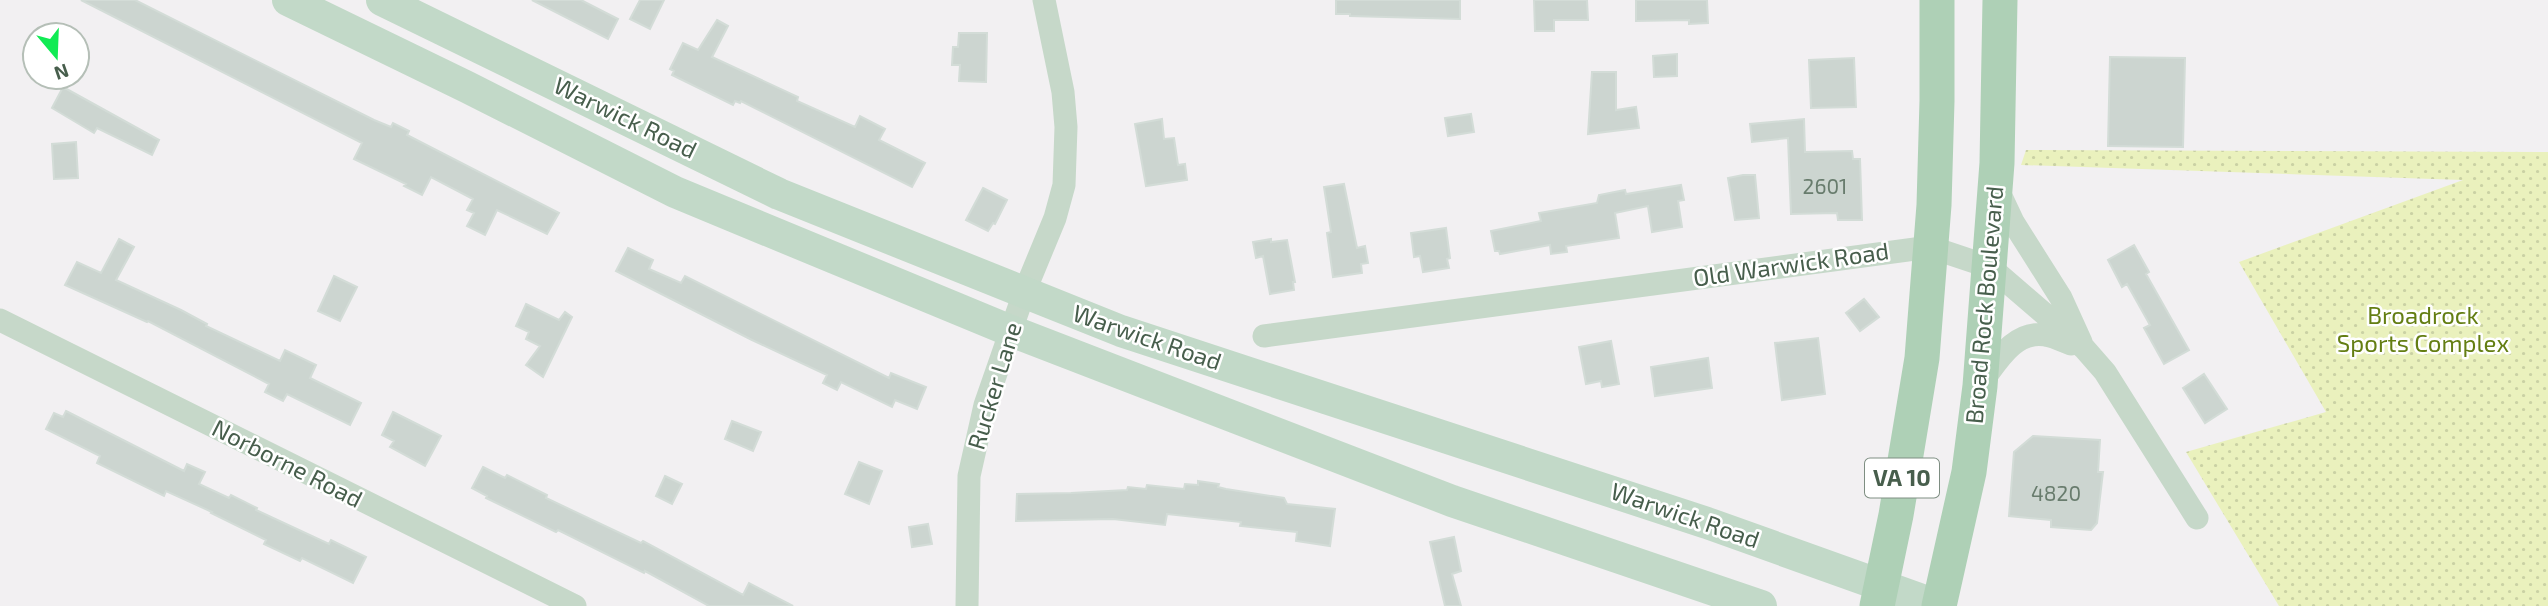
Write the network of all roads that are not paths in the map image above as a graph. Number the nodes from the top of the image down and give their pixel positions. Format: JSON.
{"nodes":[{"id":1,"x":288,"y":0,"type":"edge"},
{"id":2,"x":382,"y":0,"type":"edge"},
{"id":3,"x":1044,"y":0,"type":"edge"},
{"id":4,"x":1937,"y":0,"type":"edge"},
{"id":5,"x":2000,"y":0,"type":"edge"},
{"id":6,"x":1996,"y":184,"type":"junction"},
{"id":7,"x":1930,"y":247,"type":"junction"},
{"id":8,"x":1990,"y":267,"type":"junction"},
{"id":9,"x":1024,"y":293,"type":"junction"},
{"id":10,"x":0,"y":320,"type":"edge"},
{"id":11,"x":1011,"y":331,"type":"junction"},
{"id":12,"x":1264,"y":336,"type":"dead end"},
{"id":13,"x":2084,"y":348,"type":"junction"},
{"id":14,"x":1980,"y":386,"type":"junction"},
{"id":15,"x":2197,"y":518,"type":"dead end"},
{"id":16,"x":1879,"y":595,"type":"edge"},
{"id":17,"x":575,"y":606,"type":"edge"},
{"id":18,"x":967,"y":606,"type":"edge"},
{"id":19,"x":1762,"y":606,"type":"edge"},
{"id":20,"x":1939,"y":606,"type":"edge"}],
"edges":[{"from":1,"to":11,"type":"main road","name":"Warwick Road"},
{"from":2,"to":9,"type":"main road","name":"Warwick Road"},
{"from":3,"to":9,"type":"street","name":"Rucker Lane"},
{"from":4,"to":7,"type":"main road","number":"VA 10"},
{"from":5,"to":6,"type":"main road","name":"Broad Rock Boulevard","number":"VA 10"},
{"from":6,"to":8,"type":"main road","name":"Broad Rock Boulevard","number":"VA 10"},
{"from":6,"to":13,"type":"street"},
{"from":7,"to":8,"type":"street","name":"Old Warwick Road"},
{"from":7,"to":12,"type":"street","name":"Old Warwick Road"},
{"from":7,"to":16,"type":"main road","number":"VA 10"},
{"from":8,"to":13,"type":"street","name":"Old Warwick Road"},
{"from":8,"to":14,"type":"main road","name":"Broad Rock Boulevard","number":"VA 10"},
{"from":9,"to":11,"type":"street","name":"Rucker Lane"},
{"from":9,"to":16,"type":"main road","name":"Warwick Road"},
{"from":10,"to":17,"type":"street","name":"Norborne Road"},
{"from":11,"to":18,"type":"street","name":"Rucker Lane"},
{"from":11,"to":19,"type":"main road","name":"Warwick Road"},
{"from":13,"to":14,"type":"street"},
{"from":13,"to":15,"type":"street","name":"Old Warwick Road"},
{"from":14,"to":20,"type":"main road","name":"Broad Rock Boulevard","number":"VA 10"},
{"from":16,"to":20,"type":"main road","name":"Warwick Road"}]}
